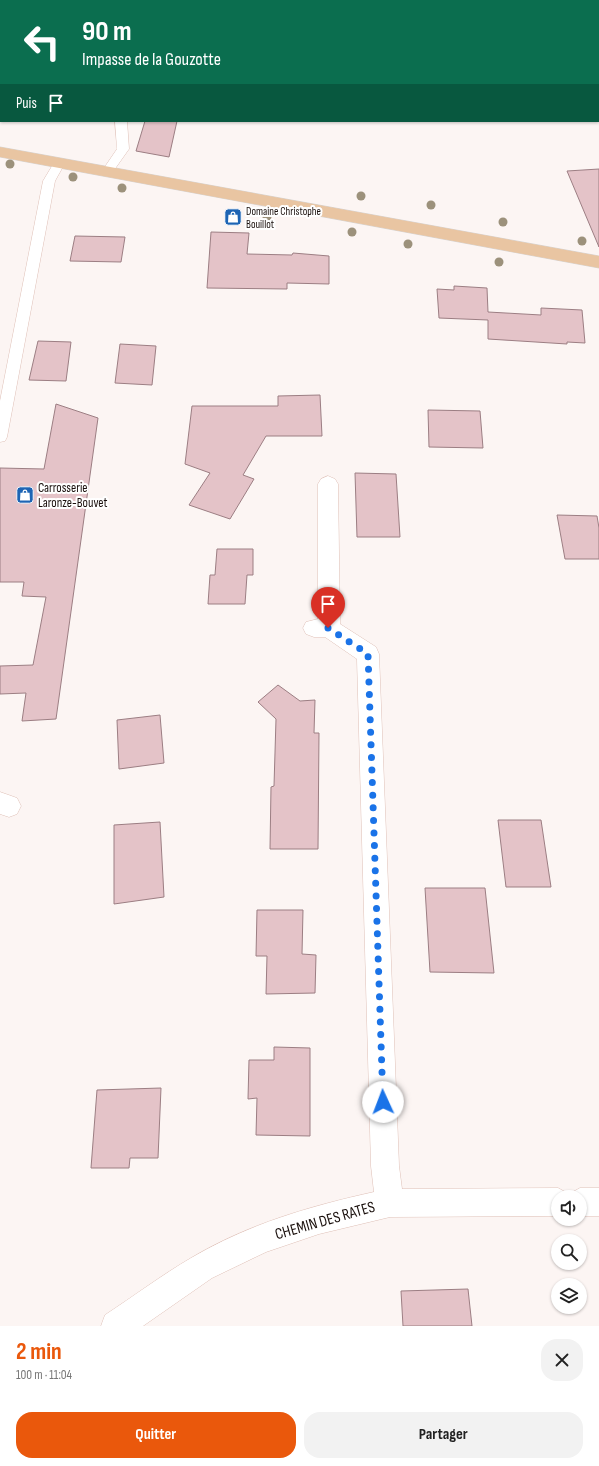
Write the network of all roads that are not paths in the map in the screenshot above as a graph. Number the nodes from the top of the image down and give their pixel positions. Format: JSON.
{"nodes":[{"id":1,"x":121,"y":122,"type":"edge"},
{"id":2,"x":0,"y":152,"type":"edge"},
{"id":3,"x":59,"y":163,"type":"junction"},
{"id":4,"x":108,"y":171,"type":"junction"},
{"id":5,"x":599,"y":262,"type":"edge"},
{"id":6,"x":0,"y":437,"type":"edge"},
{"id":7,"x":328,"y":484,"type":"dead end"},
{"id":8,"x":551,"y":1202,"type":"edge"},
{"id":9,"x":587,"y":1202,"type":"edge"},
{"id":10,"x":599,"y":1202,"type":"edge"},
{"id":11,"x":390,"y":1203,"type":"junction"},
{"id":12,"x":116,"y":1326,"type":"edge"}],
"edges":[{"from":1,"to":4,"type":"lane"},
{"from":2,"to":3,"type":"main road"},
{"from":3,"to":4,"type":"main road"},
{"from":3,"to":6,"type":"lane"},
{"from":4,"to":5,"type":"main road"},
{"from":7,"to":11,"type":"street"},
{"from":8,"to":11,"type":"street","name":"CHEMIN DES RATES"},
{"from":9,"to":10,"type":"street"},
{"from":11,"to":12,"type":"street","name":"CHEMIN DES RATES"}]}
